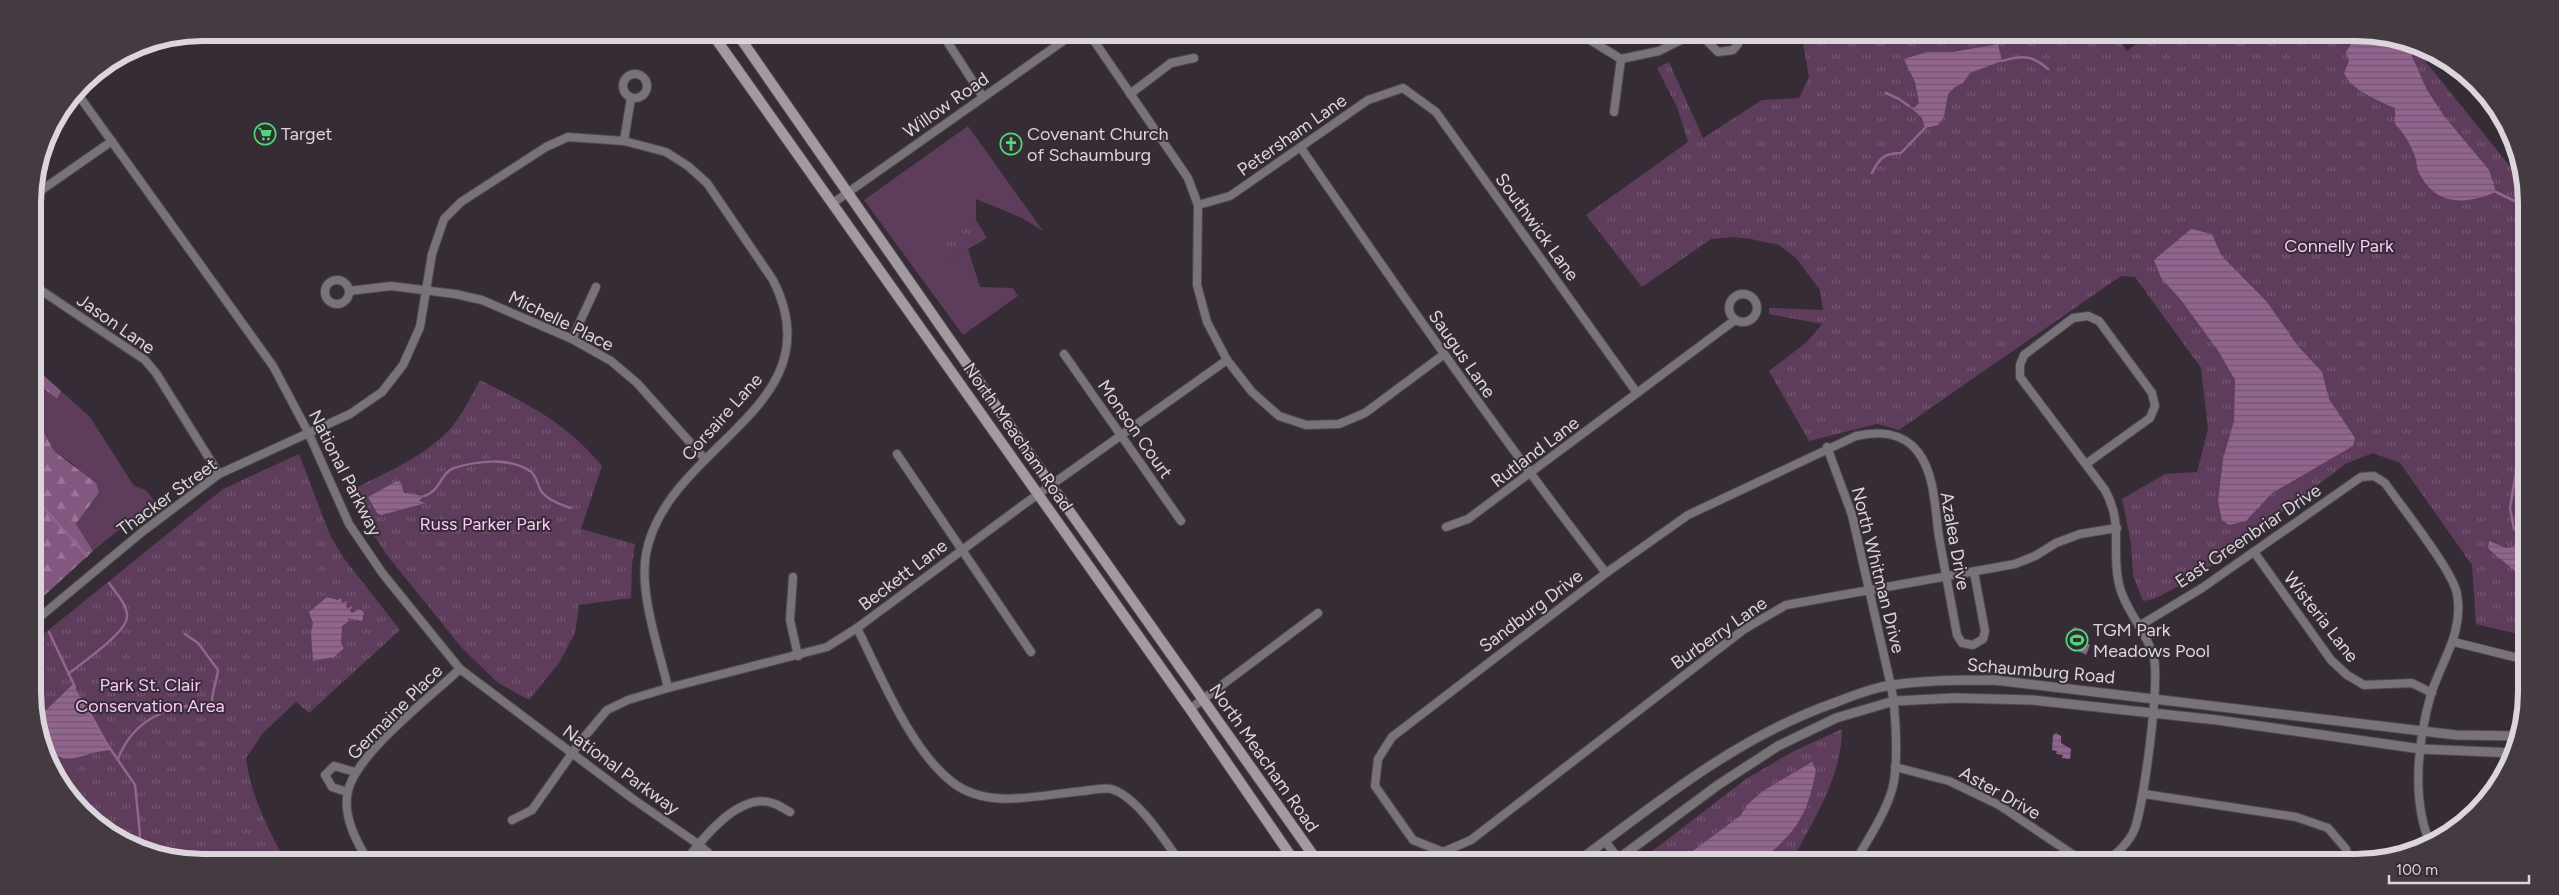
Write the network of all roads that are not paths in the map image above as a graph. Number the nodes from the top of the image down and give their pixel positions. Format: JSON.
{"nodes":[{"id":1,"x":717,"y":41,"type":"edge"},
{"id":2,"x":742,"y":41,"type":"edge"},
{"id":3,"x":947,"y":41,"type":"edge"},
{"id":4,"x":1063,"y":41,"type":"edge"},
{"id":5,"x":1094,"y":41,"type":"edge"},
{"id":6,"x":1592,"y":41,"type":"edge"},
{"id":7,"x":1679,"y":41,"type":"edge"},
{"id":8,"x":1708,"y":41,"type":"edge"},
{"id":9,"x":1738,"y":41,"type":"edge"},
{"id":10,"x":1194,"y":58,"type":"dead end"},
{"id":11,"x":1621,"y":59,"type":"junction"},
{"id":12,"x":1403,"y":88,"type":"joint"},
{"id":13,"x":1130,"y":94,"type":"junction"},
{"id":14,"x":983,"y":97,"type":"junction"},
{"id":15,"x":81,"y":98,"type":"edge"},
{"id":16,"x":631,"y":98,"type":"dead end"},
{"id":17,"x":1614,"y":112,"type":"dead end"},
{"id":18,"x":112,"y":141,"type":"junction"},
{"id":19,"x":624,"y":141,"type":"junction"},
{"id":20,"x":1301,"y":148,"type":"junction"},
{"id":21,"x":42,"y":190,"type":"edge"},
{"id":22,"x":846,"y":192,"type":"junction"},
{"id":23,"x":833,"y":203,"type":"junction"},
{"id":24,"x":1198,"y":204,"type":"junction"},
{"id":25,"x":596,"y":287,"type":"dead end"},
{"id":26,"x":427,"y":290,"type":"junction"},
{"id":27,"x":42,"y":291,"type":"edge"},
{"id":28,"x":349,"y":291,"type":"dead end"},
{"id":29,"x":1735,"y":320,"type":"dead end"},
{"id":30,"x":572,"y":339,"type":"junction"},
{"id":31,"x":1064,"y":354,"type":"dead end"},
{"id":32,"x":1443,"y":355,"type":"junction"},
{"id":33,"x":1227,"y":360,"type":"junction"},
{"id":34,"x":1637,"y":393,"type":"junction"},
{"id":35,"x":308,"y":432,"type":"junction"},
{"id":36,"x":1121,"y":437,"type":"junction"},
{"id":37,"x":1828,"y":448,"type":"junction"},
{"id":38,"x":897,"y":454,"type":"dead end"},
{"id":39,"x":704,"y":458,"type":"junction"},
{"id":40,"x":2086,"y":464,"type":"junction"},
{"id":41,"x":219,"y":474,"type":"junction"},
{"id":42,"x":1530,"y":475,"type":"junction"},
{"id":43,"x":1051,"y":485,"type":"junction"},
{"id":44,"x":1038,"y":494,"type":"junction"},
{"id":45,"x":1181,"y":521,"type":"dead end"},
{"id":46,"x":1446,"y":527,"type":"dead end"},
{"id":47,"x":2117,"y":528,"type":"junction"},
{"id":48,"x":962,"y":550,"type":"junction"},
{"id":49,"x":2254,"y":552,"type":"junction"},
{"id":50,"x":1974,"y":572,"type":"junction"},
{"id":51,"x":1606,"y":573,"type":"junction"},
{"id":52,"x":793,"y":577,"type":"dead end"},
{"id":53,"x":1946,"y":578,"type":"junction"},
{"id":54,"x":1869,"y":590,"type":"junction"},
{"id":55,"x":1318,"y":613,"type":"dead end"},
{"id":56,"x":41,"y":615,"type":"edge"},
{"id":57,"x":2139,"y":626,"type":"junction"},
{"id":58,"x":857,"y":628,"type":"junction"},
{"id":59,"x":2454,"y":642,"type":"junction"},
{"id":60,"x":1031,"y":652,"type":"dead end"},
{"id":61,"x":798,"y":656,"type":"junction"},
{"id":62,"x":2518,"y":658,"type":"dead end"},
{"id":63,"x":460,"y":669,"type":"junction"},
{"id":64,"x":1891,"y":686,"type":"junction"},
{"id":65,"x":668,"y":688,"type":"junction"},
{"id":66,"x":2432,"y":693,"type":"junction"},
{"id":67,"x":2154,"y":698,"type":"junction"},
{"id":68,"x":1203,"y":699,"type":"junction"},
{"id":69,"x":1894,"y":701,"type":"junction"},
{"id":70,"x":1190,"y":709,"type":"junction"},
{"id":71,"x":2152,"y":714,"type":"junction"},
{"id":72,"x":2422,"y":730,"type":"junction"},
{"id":73,"x":2511,"y":736,"type":"edge"},
{"id":74,"x":2421,"y":749,"type":"junction"},
{"id":75,"x":2505,"y":753,"type":"edge"},
{"id":76,"x":571,"y":754,"type":"junction"},
{"id":77,"x":1895,"y":767,"type":"junction"},
{"id":78,"x":356,"y":772,"type":"junction"},
{"id":79,"x":348,"y":792,"type":"junction"},
{"id":80,"x":2144,"y":794,"type":"junction"},
{"id":81,"x":790,"y":812,"type":"dead end"},
{"id":82,"x":512,"y":820,"type":"dead end"},
{"id":83,"x":2428,"y":836,"type":"edge"},
{"id":84,"x":1605,"y":842,"type":"junction"},
{"id":85,"x":698,"y":844,"type":"junction"},
{"id":86,"x":1592,"y":851,"type":"junction"},
{"id":87,"x":1443,"y":852,"type":"joint"},
{"id":88,"x":1289,"y":853,"type":"edge"},
{"id":89,"x":1312,"y":853,"type":"edge"},
{"id":90,"x":1589,"y":853,"type":"edge"},
{"id":91,"x":1594,"y":853,"type":"edge"},
{"id":92,"x":1613,"y":853,"type":"edge"},
{"id":93,"x":1628,"y":853,"type":"edge"},
{"id":94,"x":1860,"y":853,"type":"edge"},
{"id":95,"x":2071,"y":853,"type":"edge"},
{"id":96,"x":2116,"y":853,"type":"edge"},
{"id":97,"x":2345,"y":853,"type":"edge"},
{"id":98,"x":364,"y":854,"type":"edge"},
{"id":99,"x":691,"y":854,"type":"edge"},
{"id":100,"x":709,"y":854,"type":"edge"},
{"id":101,"x":1174,"y":854,"type":"edge"}],
"edges":[{"from":1,"to":23,"type":"main road","name":"North Meacham Road"},
{"from":2,"to":22,"type":"main road","name":"North Meacham Road"},
{"from":3,"to":14,"type":"street"},
{"from":4,"to":14,"type":"street","name":"Willow Road"},
{"from":5,"to":13,"type":"street"},
{"from":6,"to":11,"type":"street"},
{"from":7,"to":11,"type":"street"},
{"from":8,"to":9,"type":"street"},
{"from":10,"to":13,"type":"street"},
{"from":11,"to":17,"type":"street"},
{"from":12,"to":20,"type":"street","name":"Petersham Lane"},
{"from":12,"to":34,"type":"street","name":"Southwick Lane"},
{"from":13,"to":24,"type":"street"},
{"from":14,"to":22,"type":"street","name":"Willow Road"},
{"from":15,"to":18,"type":"street","name":"National Parkway"},
{"from":16,"to":19,"type":"street"},
{"from":18,"to":21,"type":"street"},
{"from":18,"to":35,"type":"street","name":"National Parkway"},
{"from":19,"to":26,"type":"street","name":"Thacker Street"},
{"from":19,"to":39,"type":"street","name":"Corsaire Lane"},
{"from":20,"to":24,"type":"street","name":"Petersham Lane"},
{"from":20,"to":32,"type":"street","name":"Saugus Lane"},
{"from":22,"to":23,"type":"street","name":"Willow Road"},
{"from":22,"to":43,"type":"main road","name":"North Meacham Road"},
{"from":23,"to":44,"type":"main road","name":"North Meacham Road"},
{"from":24,"to":33,"type":"street"},
{"from":25,"to":30,"type":"street"},
{"from":26,"to":28,"type":"street","name":"Michelle Place"},
{"from":26,"to":30,"type":"street","name":"Michelle Place"},
{"from":26,"to":35,"type":"street","name":"Thacker Street"},
{"from":27,"to":41,"type":"street","name":"Jason Lane"},
{"from":29,"to":34,"type":"street","name":"Rutland Lane"},
{"from":30,"to":39,"type":"street","name":"Michelle Place"},
{"from":31,"to":36,"type":"street","name":"Monson Court"},
{"from":32,"to":33,"type":"street"},
{"from":32,"to":42,"type":"street","name":"Saugus Lane"},
{"from":33,"to":36,"type":"street","name":"Beckett Lane"},
{"from":34,"to":42,"type":"street","name":"Rutland Lane"},
{"from":35,"to":41,"type":"street","name":"Thacker Street"},
{"from":35,"to":63,"type":"street","name":"National Parkway"},
{"from":36,"to":43,"type":"street","name":"Beckett Lane"},
{"from":36,"to":45,"type":"street","name":"Monson Court"},
{"from":37,"to":51,"type":"street","name":"Sandburg Drive"},
{"from":37,"to":53,"type":"street","name":"Azalea Drive"},
{"from":37,"to":54,"type":"street","name":"North Whitman Drive"},
{"from":38,"to":48,"type":"street"},
{"from":39,"to":65,"type":"street","name":"Corsaire Lane"},
{"from":40,"to":40,"type":"street"},
{"from":40,"to":47,"type":"street"},
{"from":41,"to":56,"type":"street","name":"Thacker Street"},
{"from":42,"to":46,"type":"street","name":"Rutland Lane"},
{"from":42,"to":51,"type":"street","name":"Saugus Lane"},
{"from":43,"to":44,"type":"street","name":"Beckett Lane"},
{"from":43,"to":68,"type":"main road","name":"North Meacham Road"},
{"from":44,"to":48,"type":"street","name":"Beckett Lane"},
{"from":44,"to":70,"type":"main road","name":"North Meacham Road"},
{"from":47,"to":50,"type":"street","name":"Burberry Lane"},
{"from":47,"to":57,"type":"street"},
{"from":48,"to":58,"type":"street","name":"Beckett Lane"},
{"from":48,"to":60,"type":"street"},
{"from":49,"to":57,"type":"street","name":"East Greenbriar Drive"},
{"from":49,"to":59,"type":"street","name":"East Greenbriar Drive"},
{"from":49,"to":66,"type":"street","name":"Wisteria Lane"},
{"from":50,"to":53,"type":"street","name":"Burberry Lane"},
{"from":50,"to":53,"type":"street","name":"Azalea Drive"},
{"from":51,"to":87,"type":"street","name":"Sandburg Drive"},
{"from":52,"to":61,"type":"street"},
{"from":53,"to":54,"type":"street","name":"Burberry Lane"},
{"from":54,"to":64,"type":"street","name":"North Whitman Drive"},
{"from":54,"to":87,"type":"street","name":"Burberry Lane"},
{"from":55,"to":68,"type":"street"},
{"from":57,"to":67,"type":"street"},
{"from":58,"to":61,"type":"street","name":"Beckett Lane"},
{"from":58,"to":101,"type":"street"},
{"from":59,"to":62,"type":"street"},
{"from":59,"to":66,"type":"street"},
{"from":61,"to":65,"type":"street","name":"Beckett Lane"},
{"from":63,"to":76,"type":"street","name":"National Parkway"},
{"from":63,"to":78,"type":"street","name":"Germaine Place"},
{"from":64,"to":67,"type":"street","name":"Schaumburg Road"},
{"from":64,"to":69,"type":"street","name":"North Whitman Drive"},
{"from":64,"to":84,"type":"street","name":"Schaumburg Road"},
{"from":65,"to":76,"type":"street","name":"Beckett Lane"},
{"from":66,"to":72,"type":"street"},
{"from":67,"to":71,"type":"street"},
{"from":67,"to":72,"type":"street","name":"Schaumburg Road"},
{"from":68,"to":70,"type":"street"},
{"from":68,"to":89,"type":"main road","name":"North Meacham Road"},
{"from":69,"to":71,"type":"street","name":"Schaumburg Road"},
{"from":69,"to":77,"type":"street","name":"North Whitman Drive"},
{"from":69,"to":93,"type":"street","name":"Schaumburg Road"},
{"from":70,"to":88,"type":"main road","name":"North Meacham Road"},
{"from":71,"to":74,"type":"street","name":"Schaumburg Road"},
{"from":71,"to":80,"type":"street"},
{"from":72,"to":73,"type":"street","name":"Schaumburg Road"},
{"from":72,"to":74,"type":"street"},
{"from":74,"to":75,"type":"street","name":"Schaumburg Road"},
{"from":74,"to":83,"type":"street"},
{"from":76,"to":82,"type":"street","name":"Beckett Lane"},
{"from":76,"to":85,"type":"street","name":"National Parkway"},
{"from":77,"to":94,"type":"street","name":"North Whitman Drive"},
{"from":77,"to":95,"type":"street","name":"Aster Drive"},
{"from":78,"to":79,"type":"street","name":"Germaine Place"},
{"from":78,"to":79,"type":"street"},
{"from":79,"to":98,"type":"street","name":"Germaine Place"},
{"from":80,"to":96,"type":"street"},
{"from":80,"to":97,"type":"street"},
{"from":81,"to":85,"type":"street"},
{"from":84,"to":86,"type":"street","name":"Schaumburg Road"},
{"from":84,"to":92,"type":"street"},
{"from":85,"to":99,"type":"street"},
{"from":85,"to":100,"type":"street","name":"National Parkway"},
{"from":86,"to":90,"type":"street","name":"Schaumburg Road"},
{"from":86,"to":91,"type":"street"}]}
